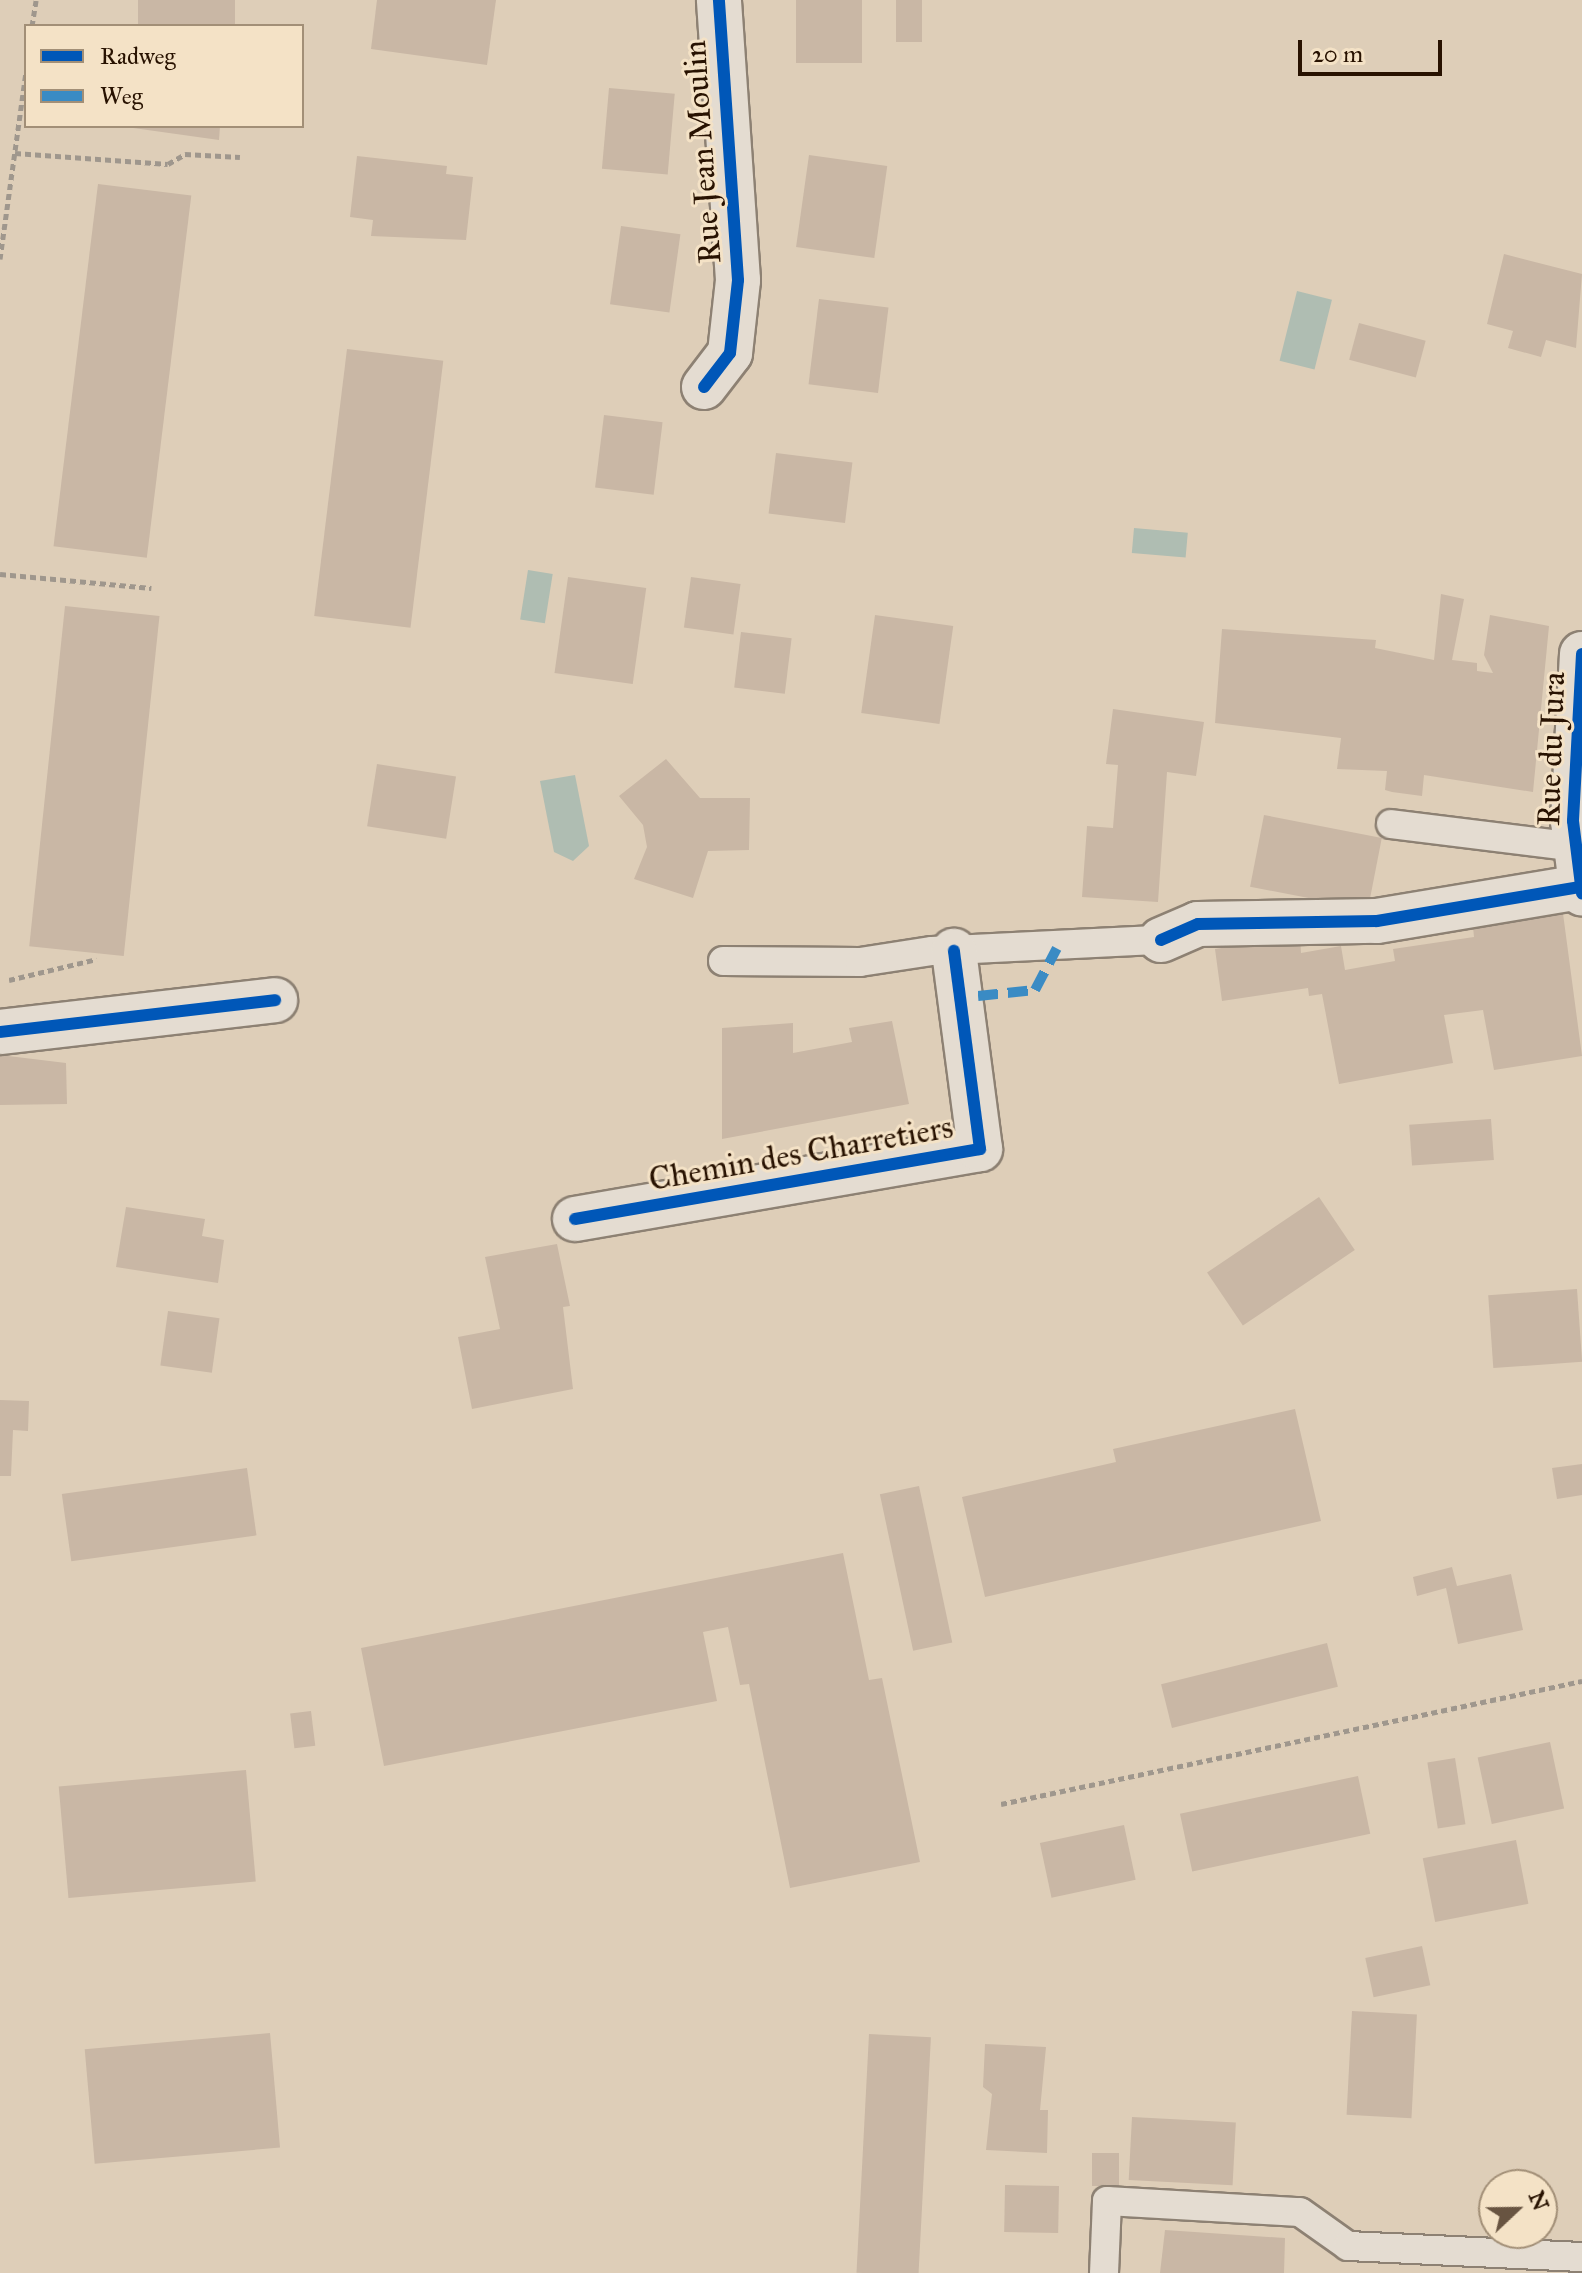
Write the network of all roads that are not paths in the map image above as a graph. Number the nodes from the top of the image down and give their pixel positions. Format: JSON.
{"nodes":[{"id":1,"x":719,"y":0,"type":"edge"},
{"id":2,"x":704,"y":387,"type":"dead end"},
{"id":3,"x":1582,"y":654,"type":"edge"},
{"id":4,"x":1391,"y":824,"type":"dead end"},
{"id":5,"x":1579,"y":867,"type":"edge"},
{"id":6,"x":1582,"y":893,"type":"edge"},
{"id":7,"x":1161,"y":940,"type":"joint"},
{"id":8,"x":954,"y":951,"type":"junction"},
{"id":9,"x":723,"y":961,"type":"dead end"},
{"id":10,"x":275,"y":1000,"type":"dead end"},
{"id":11,"x":0,"y":1032,"type":"edge"},
{"id":12,"x":575,"y":1219,"type":"dead end"},
{"id":13,"x":1582,"y":2257,"type":"edge"},
{"id":14,"x":1104,"y":2273,"type":"edge"}],
"edges":[{"from":1,"to":2,"type":"street","name":"Rue Jean Moulin"},
{"from":3,"to":5,"type":"street","name":"Rue du Jura"},
{"from":4,"to":5,"type":"lane"},
{"from":5,"to":6,"type":"street","name":"Rue du Jura"},
{"from":5,"to":7,"type":"street"},
{"from":7,"to":8,"type":"lane"},
{"from":8,"to":9,"type":"lane"},
{"from":8,"to":12,"type":"street","name":"Chemin des Charretiers"},
{"from":10,"to":11,"type":"street"},
{"from":13,"to":14,"type":"lane"}]}
